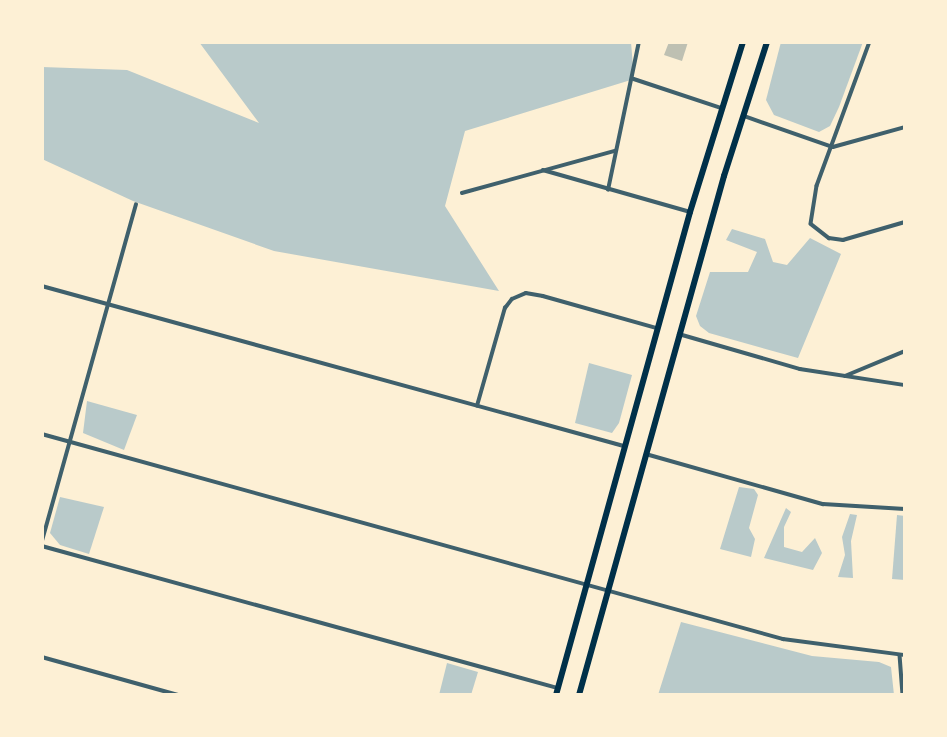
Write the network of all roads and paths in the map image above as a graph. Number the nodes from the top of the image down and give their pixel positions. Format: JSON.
{"nodes":[{"id":1,"x":639,"y":42,"type":"edge"},
{"id":2,"x":743,"y":42,"type":"edge"},
{"id":3,"x":767,"y":42,"type":"edge"},
{"id":4,"x":870,"y":42,"type":"edge"},
{"id":5,"x":634,"y":79,"type":"junction"},
{"id":6,"x":722,"y":108,"type":"junction"},
{"id":7,"x":742,"y":115,"type":"junction"},
{"id":8,"x":905,"y":127,"type":"edge"},
{"id":9,"x":833,"y":147,"type":"junction"},
{"id":10,"x":615,"y":150,"type":"junction"},
{"id":11,"x":541,"y":170,"type":"junction"},
{"id":12,"x":608,"y":190,"type":"junction"},
{"id":13,"x":462,"y":192,"type":"dead end"},
{"id":14,"x":136,"y":205,"type":"dead end"},
{"id":15,"x":690,"y":212,"type":"junction"},
{"id":16,"x":905,"y":222,"type":"edge"},
{"id":17,"x":42,"y":286,"type":"edge"},
{"id":18,"x":108,"y":304,"type":"junction"},
{"id":19,"x":658,"y":329,"type":"junction"},
{"id":20,"x":680,"y":334,"type":"junction"},
{"id":21,"x":905,"y":351,"type":"edge"},
{"id":22,"x":843,"y":377,"type":"junction"},
{"id":23,"x":905,"y":385,"type":"edge"},
{"id":24,"x":477,"y":406,"type":"junction"},
{"id":25,"x":42,"y":434,"type":"edge"},
{"id":26,"x":70,"y":442,"type":"junction"},
{"id":27,"x":626,"y":447,"type":"junction"},
{"id":28,"x":646,"y":454,"type":"junction"},
{"id":29,"x":905,"y":509,"type":"edge"},
{"id":30,"x":42,"y":543,"type":"edge"},
{"id":31,"x":587,"y":585,"type":"junction"},
{"id":32,"x":609,"y":591,"type":"junction"},
{"id":33,"x":902,"y":654,"type":"edge"},
{"id":34,"x":42,"y":657,"type":"edge"},
{"id":35,"x":557,"y":692,"type":"edge"},
{"id":36,"x":178,"y":695,"type":"edge"},
{"id":37,"x":579,"y":695,"type":"edge"},
{"id":38,"x":903,"y":695,"type":"edge"}],
"edges":[{"from":1,"to":5,"type":"street"},
{"from":2,"to":6,"type":"highway"},
{"from":3,"to":7,"type":"highway"},
{"from":4,"to":9,"type":"street"},
{"from":5,"to":6,"type":"street"},
{"from":5,"to":10,"type":"street"},
{"from":6,"to":15,"type":"highway"},
{"from":7,"to":9,"type":"street"},
{"from":7,"to":20,"type":"highway"},
{"from":8,"to":9,"type":"street"},
{"from":9,"to":16,"type":"street"},
{"from":10,"to":11,"type":"street"},
{"from":10,"to":12,"type":"street"},
{"from":11,"to":12,"type":"street"},
{"from":11,"to":13,"type":"street"},
{"from":12,"to":15,"type":"street"},
{"from":14,"to":18,"type":"street"},
{"from":15,"to":19,"type":"highway"},
{"from":17,"to":18,"type":"street"},
{"from":18,"to":24,"type":"street"},
{"from":18,"to":26,"type":"street"},
{"from":19,"to":24,"type":"street"},
{"from":19,"to":27,"type":"highway"},
{"from":20,"to":22,"type":"street"},
{"from":20,"to":28,"type":"highway"},
{"from":21,"to":22,"type":"street"},
{"from":22,"to":23,"type":"street"},
{"from":24,"to":27,"type":"street"},
{"from":25,"to":26,"type":"street"},
{"from":26,"to":30,"type":"street"},
{"from":26,"to":31,"type":"street"},
{"from":27,"to":31,"type":"highway"},
{"from":28,"to":29,"type":"street"},
{"from":28,"to":32,"type":"highway"},
{"from":30,"to":35,"type":"street"},
{"from":31,"to":32,"type":"street"},
{"from":31,"to":35,"type":"highway"},
{"from":32,"to":33,"type":"street"},
{"from":32,"to":37,"type":"highway"},
{"from":33,"to":38,"type":"street"},
{"from":34,"to":36,"type":"street"}]}
